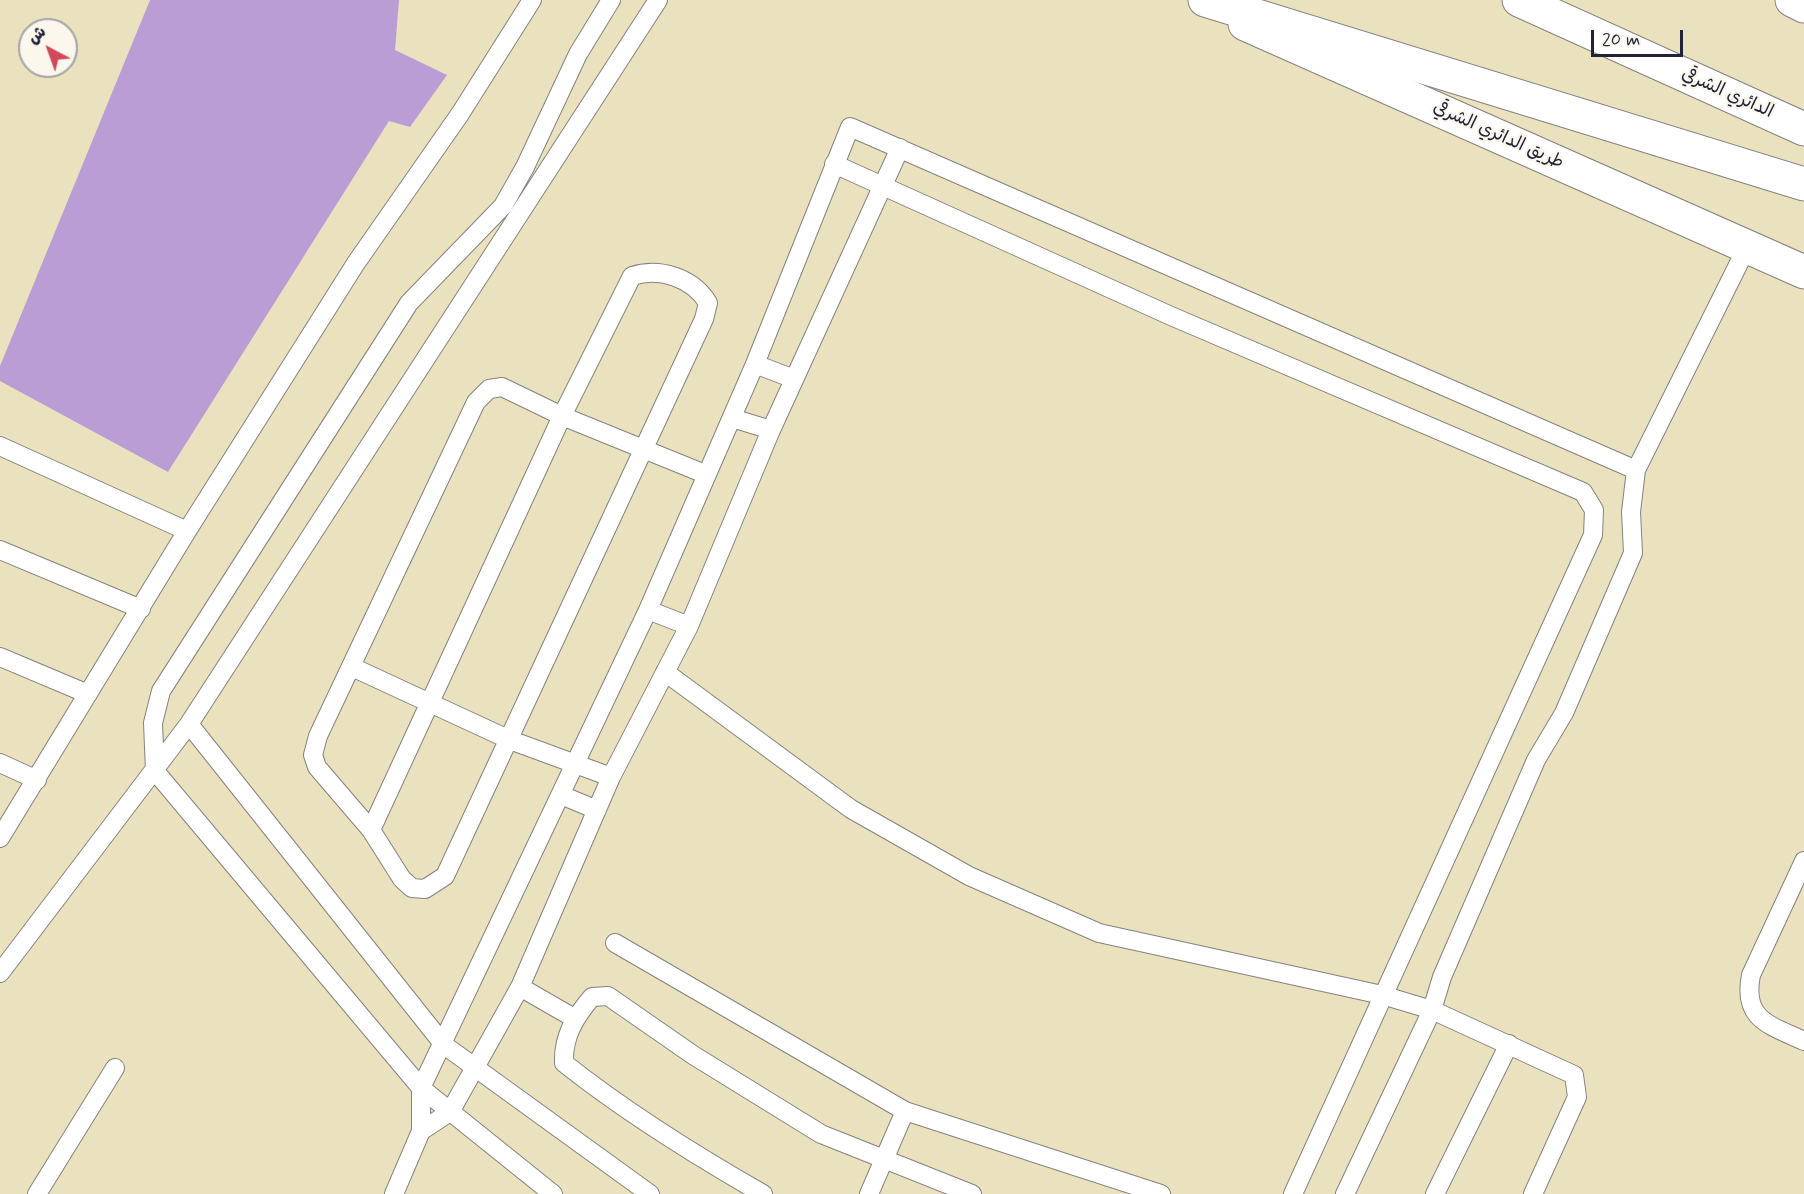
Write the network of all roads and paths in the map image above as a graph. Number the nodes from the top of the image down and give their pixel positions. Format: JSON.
{"nodes":[{"id":1,"x":532,"y":0,"type":"edge"},
{"id":2,"x":611,"y":0,"type":"edge"},
{"id":3,"x":658,"y":0,"type":"edge"},
{"id":4,"x":1191,"y":0,"type":"edge"},
{"id":5,"x":1205,"y":0,"type":"edge"},
{"id":6,"x":1519,"y":0,"type":"edge"},
{"id":7,"x":1792,"y":0,"type":"edge"},
{"id":8,"x":1804,"y":6,"type":"edge"},
{"id":9,"x":1804,"y":129,"type":"edge"},
{"id":10,"x":900,"y":148,"type":"junction"},
{"id":11,"x":834,"y":164,"type":"junction"},
{"id":12,"x":1804,"y":184,"type":"edge"},
{"id":13,"x":882,"y":186,"type":"junction"},
{"id":14,"x":1747,"y":247,"type":"junction"},
{"id":15,"x":1804,"y":272,"type":"edge"},
{"id":16,"x":755,"y":364,"type":"junction"},
{"id":17,"x":794,"y":380,"type":"junction"},
{"id":18,"x":562,"y":416,"type":"junction"},
{"id":19,"x":732,"y":418,"type":"junction"},
{"id":20,"x":771,"y":430,"type":"junction"},
{"id":21,"x":0,"y":446,"type":"edge"},
{"id":22,"x":645,"y":448,"type":"junction"},
{"id":23,"x":1636,"y":470,"type":"junction"},
{"id":24,"x":705,"y":474,"type":"junction"},
{"id":25,"x":187,"y":531,"type":"junction"},
{"id":26,"x":0,"y":550,"type":"edge"},
{"id":27,"x":141,"y":609,"type":"junction"},
{"id":28,"x":648,"y":610,"type":"junction"},
{"id":29,"x":689,"y":626,"type":"junction"},
{"id":30,"x":0,"y":657,"type":"edge"},
{"id":31,"x":352,"y":667,"type":"junction"},
{"id":32,"x":665,"y":672,"type":"junction"},
{"id":33,"x":88,"y":694,"type":"junction"},
{"id":34,"x":429,"y":704,"type":"junction"},
{"id":35,"x":189,"y":724,"type":"junction"},
{"id":36,"x":510,"y":740,"type":"junction"},
{"id":37,"x":0,"y":763,"type":"edge"},
{"id":38,"x":573,"y":764,"type":"junction"},
{"id":39,"x":155,"y":771,"type":"junction"},
{"id":40,"x":611,"y":777,"type":"junction"},
{"id":41,"x":37,"y":780,"type":"junction"},
{"id":42,"x":561,"y":795,"type":"junction"},
{"id":43,"x":597,"y":810,"type":"junction"},
{"id":44,"x":372,"y":830,"type":"junction"},
{"id":45,"x":1,"y":836,"type":"edge"},
{"id":46,"x":1804,"y":861,"type":"edge"},
{"id":47,"x":615,"y":943,"type":"dead end"},
{"id":48,"x":0,"y":973,"type":"edge"},
{"id":49,"x":520,"y":987,"type":"junction"},
{"id":50,"x":1382,"y":995,"type":"junction"},
{"id":51,"x":1431,"y":1010,"type":"junction"},
{"id":52,"x":574,"y":1018,"type":"junction"},
{"id":53,"x":1804,"y":1041,"type":"edge"},
{"id":54,"x":444,"y":1044,"type":"junction"},
{"id":55,"x":1509,"y":1044,"type":"junction"},
{"id":56,"x":115,"y":1068,"type":"dead end"},
{"id":57,"x":476,"y":1069,"type":"junction"},
{"id":58,"x":421,"y":1088,"type":"junction"},
{"id":59,"x":905,"y":1111,"type":"junction"},
{"id":60,"x":450,"y":1112,"type":"junction"},
{"id":61,"x":421,"y":1131,"type":"junction"},
{"id":62,"x":885,"y":1162,"type":"junction"},
{"id":63,"x":37,"y":1194,"type":"edge"},
{"id":64,"x":394,"y":1194,"type":"edge"},
{"id":65,"x":553,"y":1194,"type":"edge"},
{"id":66,"x":651,"y":1194,"type":"edge"},
{"id":67,"x":763,"y":1194,"type":"edge"},
{"id":68,"x":869,"y":1194,"type":"edge"},
{"id":69,"x":972,"y":1194,"type":"edge"},
{"id":70,"x":1161,"y":1194,"type":"edge"},
{"id":71,"x":1293,"y":1194,"type":"edge"},
{"id":72,"x":1345,"y":1194,"type":"edge"},
{"id":73,"x":1435,"y":1194,"type":"edge"},
{"id":74,"x":1533,"y":1194,"type":"edge"}],
"edges":[{"from":1,"to":25,"type":"lane"},
{"from":2,"to":39,"type":"lane"},
{"from":3,"to":35,"type":"lane"},
{"from":4,"to":14,"type":"main road","name":"طريق الدائري الشرقي"},
{"from":5,"to":12,"type":"main road"},
{"from":6,"to":9,"type":"main road","name":"الدائري الشرقي"},
{"from":7,"to":8,"type":"main road"},
{"from":10,"to":11,"type":"lane"},
{"from":10,"to":13,"type":"lane"},
{"from":10,"to":23,"type":"lane"},
{"from":11,"to":13,"type":"lane"},
{"from":11,"to":16,"type":"lane"},
{"from":13,"to":17,"type":"lane"},
{"from":13,"to":50,"type":"lane"},
{"from":14,"to":15,"type":"main road","name":"طريق الدائري الشرقي"},
{"from":14,"to":23,"type":"lane"},
{"from":16,"to":17,"type":"lane"},
{"from":16,"to":19,"type":"lane"},
{"from":17,"to":20,"type":"lane"},
{"from":18,"to":22,"type":"lane"},
{"from":18,"to":22,"type":"lane"},
{"from":18,"to":31,"type":"lane"},
{"from":18,"to":34,"type":"lane"},
{"from":19,"to":20,"type":"lane"},
{"from":19,"to":24,"type":"lane"},
{"from":20,"to":29,"type":"lane"},
{"from":21,"to":25,"type":"lane"},
{"from":22,"to":24,"type":"lane"},
{"from":22,"to":36,"type":"lane"},
{"from":23,"to":51,"type":"lane"},
{"from":24,"to":28,"type":"lane"},
{"from":25,"to":27,"type":"lane"},
{"from":26,"to":27,"type":"lane"},
{"from":27,"to":33,"type":"lane"},
{"from":28,"to":29,"type":"lane"},
{"from":28,"to":38,"type":"lane"},
{"from":29,"to":32,"type":"lane"},
{"from":30,"to":33,"type":"lane"},
{"from":31,"to":34,"type":"lane"},
{"from":31,"to":44,"type":"lane"},
{"from":32,"to":40,"type":"lane"},
{"from":32,"to":50,"type":"lane"},
{"from":33,"to":41,"type":"lane"},
{"from":34,"to":36,"type":"lane"},
{"from":34,"to":44,"type":"lane"},
{"from":35,"to":39,"type":"lane"},
{"from":35,"to":54,"type":"lane"},
{"from":36,"to":38,"type":"lane"},
{"from":36,"to":44,"type":"lane"},
{"from":37,"to":41,"type":"lane"},
{"from":38,"to":40,"type":"lane"},
{"from":38,"to":42,"type":"lane"},
{"from":39,"to":48,"type":"lane"},
{"from":39,"to":58,"type":"lane"},
{"from":40,"to":43,"type":"lane"},
{"from":41,"to":45,"type":"lane"},
{"from":42,"to":43,"type":"lane"},
{"from":42,"to":54,"type":"lane"},
{"from":43,"to":49,"type":"lane"},
{"from":46,"to":53,"type":"lane"},
{"from":47,"to":59,"type":"lane"},
{"from":49,"to":52,"type":"lane"},
{"from":49,"to":57,"type":"lane"},
{"from":50,"to":51,"type":"lane"},
{"from":50,"to":71,"type":"lane"},
{"from":51,"to":55,"type":"lane"},
{"from":51,"to":72,"type":"lane"},
{"from":52,"to":62,"type":"lane"},
{"from":52,"to":67,"type":"lane"},
{"from":54,"to":57,"type":"lane"},
{"from":54,"to":58,"type":"lane"},
{"from":55,"to":73,"type":"lane"},
{"from":55,"to":74,"type":"lane"},
{"from":56,"to":63,"type":"lane"},
{"from":57,"to":60,"type":"lane"},
{"from":57,"to":66,"type":"lane"},
{"from":58,"to":60,"type":"lane"},
{"from":58,"to":61,"type":"lane"},
{"from":59,"to":62,"type":"lane"},
{"from":59,"to":70,"type":"lane"},
{"from":60,"to":61,"type":"lane"},
{"from":60,"to":65,"type":"lane"},
{"from":61,"to":64,"type":"lane"},
{"from":62,"to":68,"type":"lane"},
{"from":62,"to":69,"type":"lane"}]}
